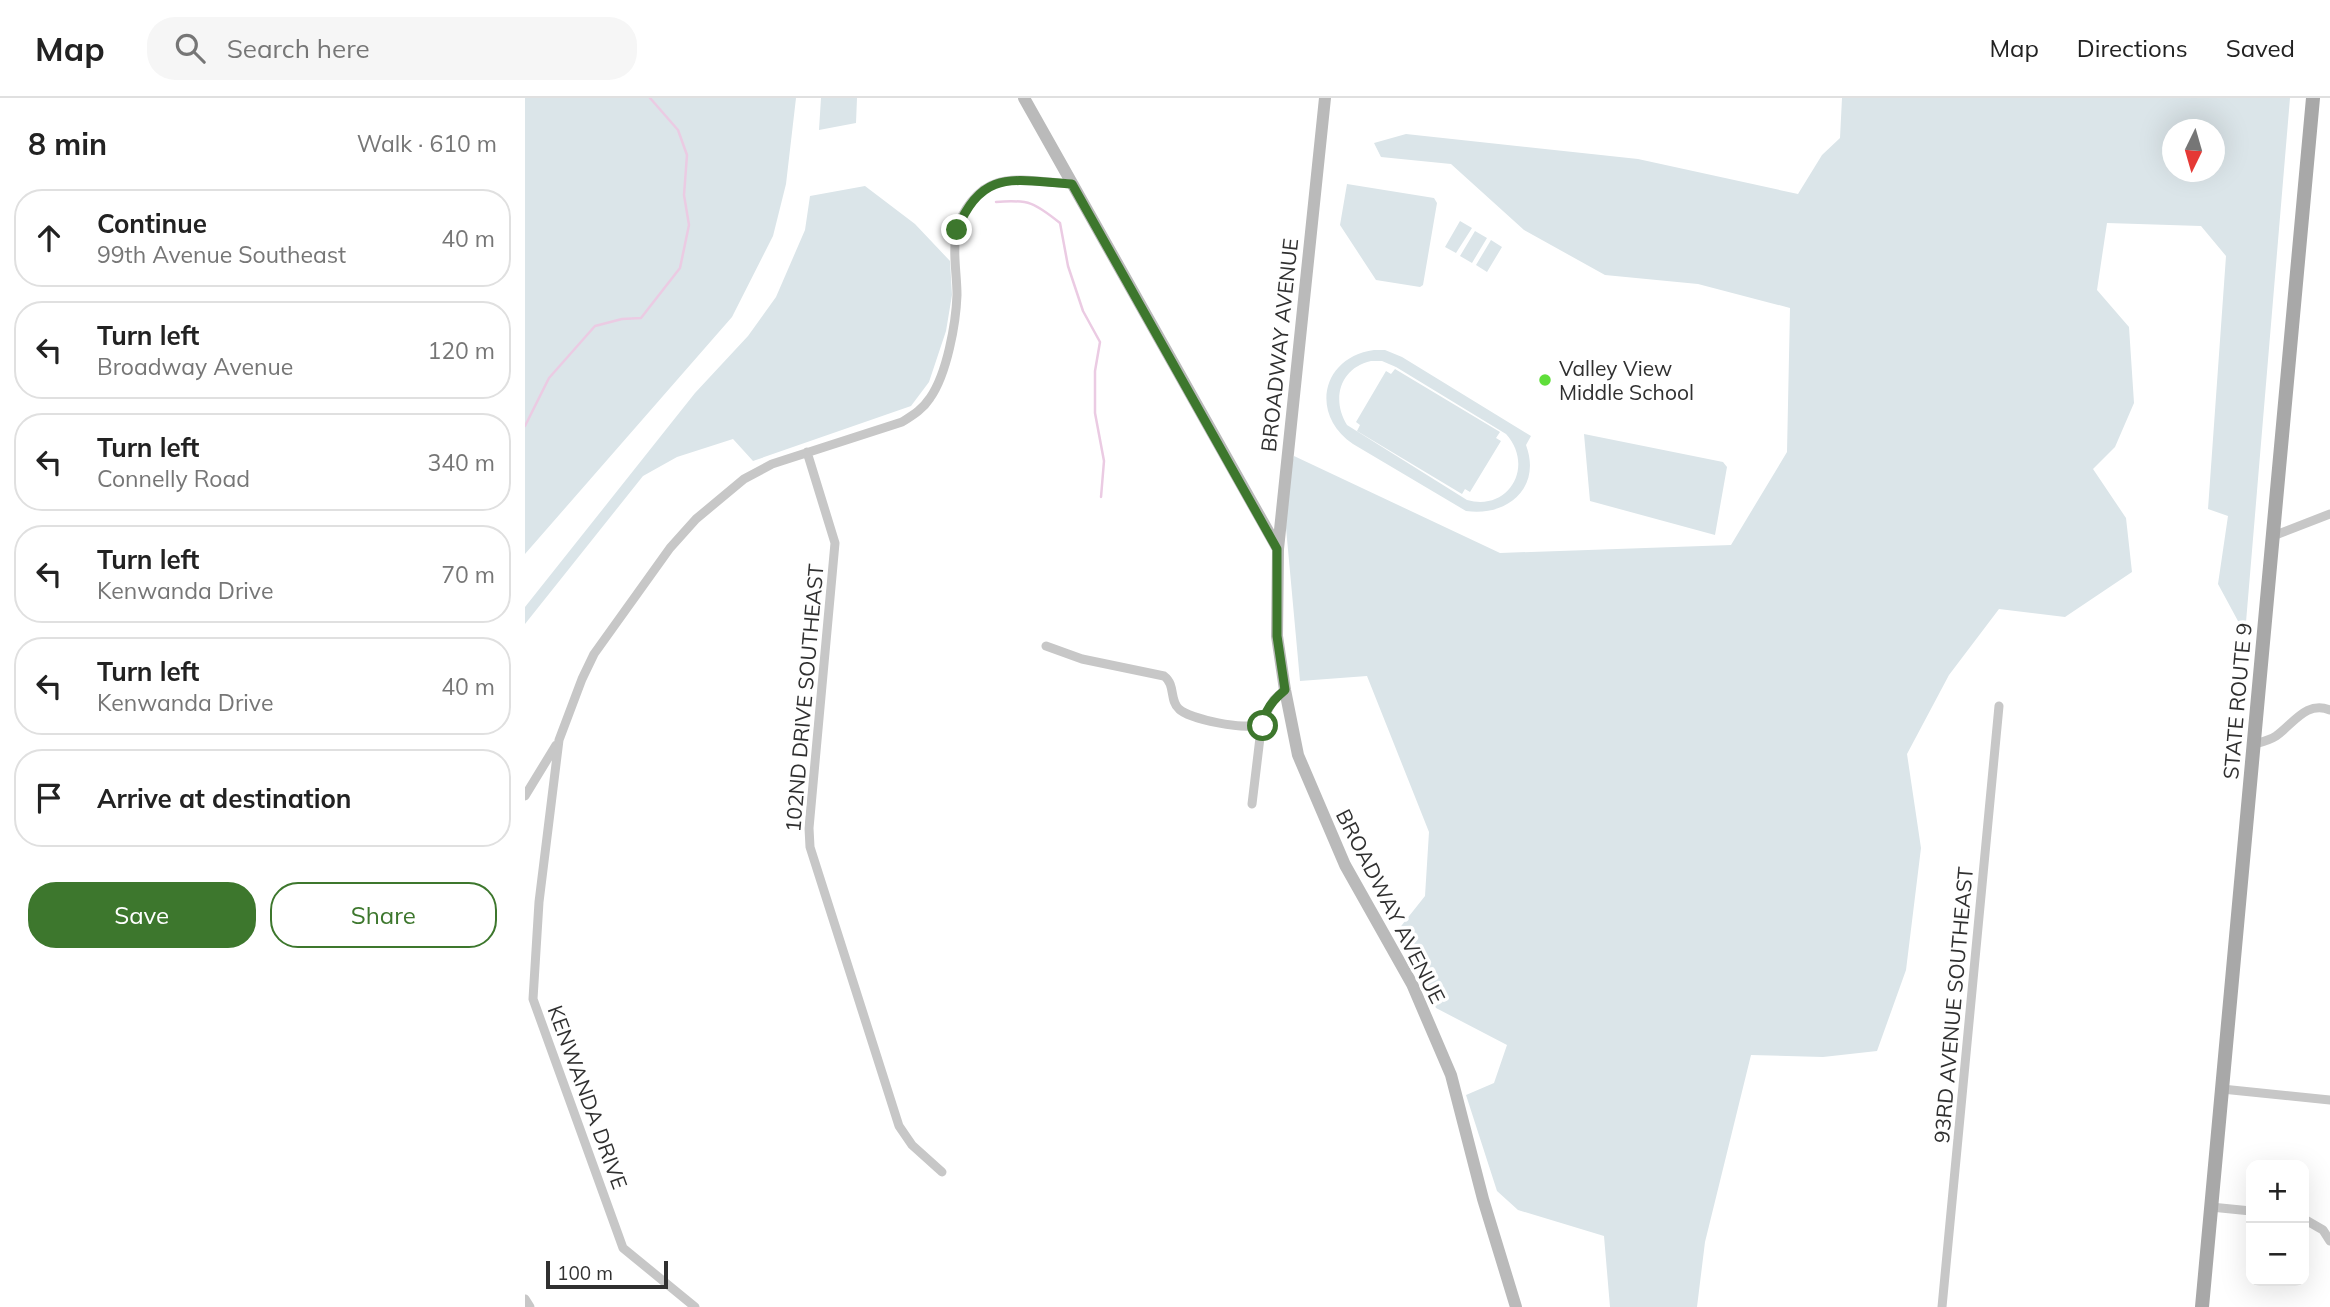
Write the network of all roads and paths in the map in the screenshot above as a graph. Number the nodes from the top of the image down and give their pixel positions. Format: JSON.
{"nodes":[{"id":1,"x":1024,"y":98,"type":"edge"},
{"id":2,"x":1325,"y":98,"type":"edge"},
{"id":3,"x":2313,"y":98,"type":"edge"},
{"id":4,"x":1072,"y":184,"type":"junction"},
{"id":5,"x":807,"y":452,"type":"junction"},
{"id":6,"x":2330,"y":514,"type":"edge"},
{"id":7,"x":2273,"y":536,"type":"junction"},
{"id":8,"x":1277,"y":549,"type":"junction"},
{"id":9,"x":1046,"y":646,"type":"dead end"},
{"id":10,"x":1285,"y":690,"type":"junction"},
{"id":11,"x":1999,"y":706,"type":"dead end"},
{"id":12,"x":2330,"y":710,"type":"edge"},
{"id":13,"x":1262,"y":721,"type":"junction"},
{"id":14,"x":559,"y":740,"type":"junction"},
{"id":15,"x":2255,"y":744,"type":"junction"},
{"id":16,"x":525,"y":796,"type":"edge"},
{"id":17,"x":1252,"y":804,"type":"dead end"},
{"id":18,"x":2222,"y":1089,"type":"junction"},
{"id":19,"x":2330,"y":1100,"type":"edge"},
{"id":20,"x":942,"y":1172,"type":"dead end"},
{"id":21,"x":2211,"y":1207,"type":"junction"},
{"id":22,"x":2246,"y":1210,"type":"edge"},
{"id":23,"x":2309,"y":1222,"type":"edge"},
{"id":24,"x":2330,"y":1241,"type":"edge"},
{"id":25,"x":525,"y":1299,"type":"edge"},
{"id":26,"x":530,"y":1307,"type":"edge"},
{"id":27,"x":695,"y":1307,"type":"edge"},
{"id":28,"x":1516,"y":1307,"type":"edge"},
{"id":29,"x":1942,"y":1307,"type":"edge"},
{"id":30,"x":2202,"y":1307,"type":"edge"}],
"edges":[{"from":1,"to":4,"type":"street"},
{"from":2,"to":8,"type":"street","name":"BROADWAY AVENUE"},
{"from":3,"to":7,"type":"main road","name":"STATE ROUTE 9"},
{"from":4,"to":5,"type":"street","name":"KENWANDA DRIVE"},
{"from":4,"to":8,"type":"street"},
{"from":5,"to":14,"type":"street","name":"KENWANDA DRIVE"},
{"from":5,"to":20,"type":"street","name":"102ND DRIVE SOUTHEAST"},
{"from":6,"to":7,"type":"street"},
{"from":7,"to":15,"type":"main road","name":"STATE ROUTE 9"},
{"from":8,"to":10,"type":"street","name":"BROADWAY AVENUE"},
{"from":9,"to":13,"type":"street"},
{"from":10,"to":13,"type":"street"},
{"from":10,"to":28,"type":"street","name":"BROADWAY AVENUE"},
{"from":11,"to":29,"type":"street","name":"93RD AVENUE SOUTHEAST"},
{"from":12,"to":15,"type":"street"},
{"from":13,"to":17,"type":"street"},
{"from":14,"to":16,"type":"street"},
{"from":14,"to":27,"type":"street","name":"KENWANDA DRIVE"},
{"from":15,"to":18,"type":"main road","name":"STATE ROUTE 9"},
{"from":18,"to":19,"type":"street"},
{"from":18,"to":21,"type":"main road","name":"STATE ROUTE 9"},
{"from":21,"to":22,"type":"street"},
{"from":21,"to":30,"type":"main road","name":"STATE ROUTE 9"},
{"from":23,"to":24,"type":"street"},
{"from":25,"to":26,"type":"street"}]}
